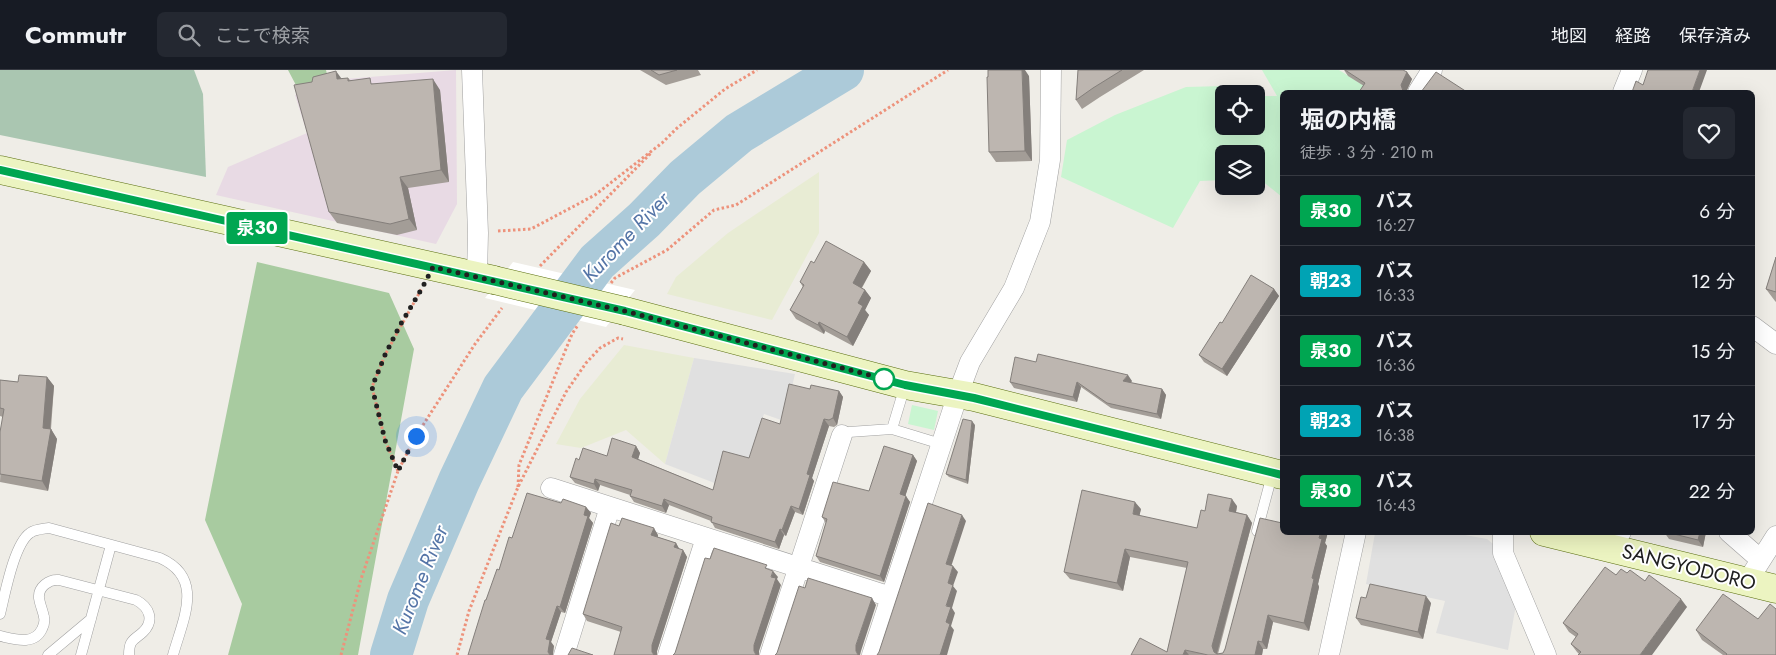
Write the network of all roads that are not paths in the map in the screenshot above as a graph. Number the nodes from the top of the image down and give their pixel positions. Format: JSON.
{"nodes":[{"id":1,"x":472,"y":70,"type":"edge"},
{"id":2,"x":1051,"y":70,"type":"edge"},
{"id":3,"x":1432,"y":70,"type":"edge"},
{"id":4,"x":1632,"y":70,"type":"edge"},
{"id":5,"x":1419,"y":90,"type":"edge"},
{"id":6,"x":1624,"y":90,"type":"edge"},
{"id":7,"x":0,"y":170,"type":"edge"},
{"id":8,"x":486,"y":278,"type":"junction"},
{"id":9,"x":1755,"y":328,"type":"edge"},
{"id":10,"x":1776,"y":344,"type":"edge"},
{"id":11,"x":905,"y":385,"type":"junction"},
{"id":12,"x":958,"y":394,"type":"junction"},
{"id":13,"x":892,"y":429,"type":"junction"},
{"id":14,"x":842,"y":435,"type":"joint"},
{"id":15,"x":941,"y":444,"type":"junction"},
{"id":16,"x":1277,"y":474,"type":"edge"},
{"id":17,"x":551,"y":488,"type":"dead end"},
{"id":18,"x":610,"y":507,"type":"junction"},
{"id":19,"x":1355,"y":535,"type":"edge"},
{"id":20,"x":1502,"y":535,"type":"edge"},
{"id":21,"x":1576,"y":535,"type":"edge"},
{"id":22,"x":1731,"y":535,"type":"edge"},
{"id":23,"x":1776,"y":536,"type":"edge"},
{"id":24,"x":706,"y":538,"type":"junction"},
{"id":25,"x":1608,"y":538,"type":"edge"},
{"id":26,"x":1254,"y":540,"type":"edge"},
{"id":27,"x":111,"y":545,"type":"junction"},
{"id":28,"x":798,"y":567,"type":"junction"},
{"id":29,"x":1754,"y":571,"type":"junction"},
{"id":30,"x":1776,"y":589,"type":"edge"},
{"id":31,"x":98,"y":590,"type":"junction"},
{"id":32,"x":890,"y":597,"type":"junction"},
{"id":33,"x":0,"y":614,"type":"edge"},
{"id":34,"x":91,"y":620,"type":"junction"},
{"id":35,"x":0,"y":636,"type":"edge"},
{"id":36,"x":48,"y":655,"type":"edge"},
{"id":37,"x":81,"y":655,"type":"edge"},
{"id":38,"x":129,"y":655,"type":"edge"},
{"id":39,"x":174,"y":655,"type":"edge"},
{"id":40,"x":564,"y":655,"type":"edge"},
{"id":41,"x":668,"y":655,"type":"edge"},
{"id":42,"x":770,"y":655,"type":"edge"},
{"id":43,"x":872,"y":655,"type":"edge"},
{"id":44,"x":1329,"y":655,"type":"edge"},
{"id":45,"x":1546,"y":655,"type":"edge"}],
"edges":[{"from":1,"to":8,"type":"street"},
{"from":2,"to":12,"type":"street"},
{"from":3,"to":5,"type":"street"},
{"from":4,"to":6,"type":"street"},
{"from":7,"to":8,"type":"street"},
{"from":8,"to":11,"type":"street","bridge":true},
{"from":9,"to":10,"type":"street"},
{"from":11,"to":12,"type":"street"},
{"from":11,"to":13,"type":"lane"},
{"from":12,"to":15,"type":"street"},
{"from":12,"to":16,"type":"street"},
{"from":13,"to":14,"type":"lane"},
{"from":13,"to":15,"type":"lane"},
{"from":14,"to":28,"type":"street"},
{"from":15,"to":32,"type":"street"},
{"from":16,"to":26,"type":"lane"},
{"from":17,"to":18,"type":"street"},
{"from":18,"to":24,"type":"street"},
{"from":18,"to":40,"type":"street"},
{"from":19,"to":44,"type":"street"},
{"from":20,"to":45,"type":"street"},
{"from":21,"to":25,"type":"street","name":"SANGYODORO"},
{"from":22,"to":29,"type":"street"},
{"from":23,"to":29,"type":"street"},
{"from":24,"to":28,"type":"street"},
{"from":24,"to":41,"type":"street"},
{"from":25,"to":29,"type":"street","name":"SANGYODORO"},
{"from":27,"to":31,"type":"lane"},
{"from":27,"to":33,"type":"lane"},
{"from":27,"to":39,"type":"lane"},
{"from":28,"to":32,"type":"street"},
{"from":28,"to":42,"type":"street"},
{"from":29,"to":30,"type":"street","name":"SANGYODORO"},
{"from":31,"to":34,"type":"lane"},
{"from":31,"to":35,"type":"lane"},
{"from":31,"to":38,"type":"lane"},
{"from":32,"to":43,"type":"street"},
{"from":34,"to":36,"type":"lane"},
{"from":34,"to":37,"type":"lane"}]}
